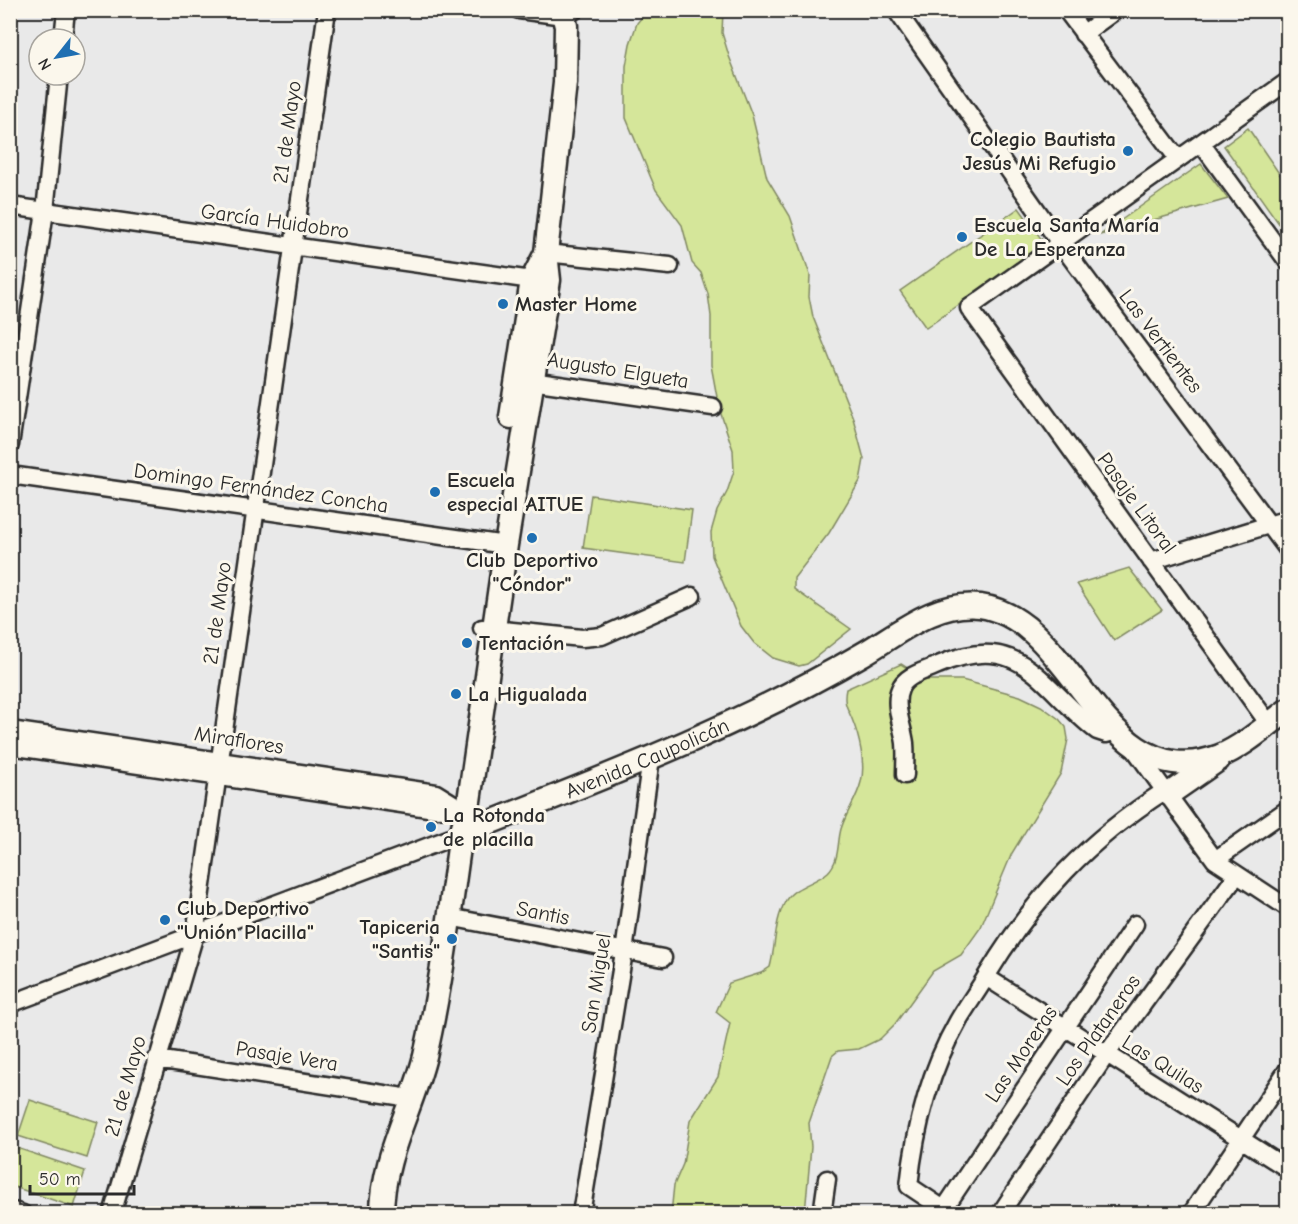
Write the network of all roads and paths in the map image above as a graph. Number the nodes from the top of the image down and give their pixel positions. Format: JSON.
{"nodes":[{"id":1,"x":66,"y":10,"type":"edge"},
{"id":2,"x":327,"y":10,"type":"edge"},
{"id":3,"x":519,"y":10,"type":"edge"},
{"id":4,"x":896,"y":10,"type":"edge"},
{"id":5,"x":1066,"y":10,"type":"edge"},
{"id":6,"x":1116,"y":10,"type":"edge"},
{"id":7,"x":567,"y":12,"type":"edge"},
{"id":8,"x":64,"y":27,"type":"edge"},
{"id":9,"x":1083,"y":34,"type":"junction"},
{"id":10,"x":1287,"y":81,"type":"edge"},
{"id":11,"x":58,"y":87,"type":"edge"},
{"id":12,"x":1201,"y":143,"type":"junction"},
{"id":13,"x":1178,"y":159,"type":"junction"},
{"id":14,"x":10,"y":206,"type":"edge"},
{"id":15,"x":45,"y":211,"type":"junction"},
{"id":16,"x":1060,"y":243,"type":"junction"},
{"id":17,"x":293,"y":246,"type":"junction"},
{"id":18,"x":546,"y":253,"type":"junction"},
{"id":19,"x":1287,"y":262,"type":"edge"},
{"id":20,"x":670,"y":266,"type":"dead end"},
{"id":21,"x":532,"y":280,"type":"junction"},
{"id":22,"x":525,"y":380,"type":"junction"},
{"id":23,"x":713,"y":407,"type":"dead end"},
{"id":24,"x":10,"y":445,"type":"edge"},
{"id":25,"x":10,"y":475,"type":"edge"},
{"id":26,"x":254,"y":509,"type":"junction"},
{"id":27,"x":1287,"y":519,"type":"edge"},
{"id":28,"x":1269,"y":524,"type":"junction"},
{"id":29,"x":500,"y":544,"type":"junction"},
{"id":30,"x":1287,"y":550,"type":"edge"},
{"id":31,"x":1151,"y":561,"type":"junction"},
{"id":32,"x":692,"y":596,"type":"dead end"},
{"id":33,"x":488,"y":628,"type":"junction"},
{"id":34,"x":1287,"y":710,"type":"edge"},
{"id":35,"x":1269,"y":724,"type":"junction"},
{"id":36,"x":10,"y":730,"type":"edge"},
{"id":37,"x":1122,"y":736,"type":"junction"},
{"id":38,"x":10,"y":746,"type":"edge"},
{"id":39,"x":1231,"y":751,"type":"junction"},
{"id":40,"x":219,"y":759,"type":"junction"},
{"id":41,"x":651,"y":759,"type":"junction"},
{"id":42,"x":905,"y":776,"type":"dead end"},
{"id":43,"x":217,"y":778,"type":"junction"},
{"id":44,"x":1168,"y":792,"type":"junction"},
{"id":45,"x":463,"y":807,"type":"junction"},
{"id":46,"x":1287,"y":809,"type":"edge"},
{"id":47,"x":461,"y":834,"type":"junction"},
{"id":48,"x":1215,"y":860,"type":"junction"},
{"id":49,"x":1236,"y":876,"type":"junction"},
{"id":50,"x":1287,"y":908,"type":"edge"},
{"id":51,"x":449,"y":917,"type":"junction"},
{"id":52,"x":1135,"y":924,"type":"dead end"},
{"id":53,"x":195,"y":934,"type":"junction"},
{"id":54,"x":624,"y":952,"type":"junction"},
{"id":55,"x":663,"y":958,"type":"dead end"},
{"id":56,"x":986,"y":977,"type":"junction"},
{"id":57,"x":10,"y":1004,"type":"edge"},
{"id":58,"x":1066,"y":1028,"type":"junction"},
{"id":59,"x":1106,"y":1055,"type":"junction"},
{"id":60,"x":156,"y":1059,"type":"junction"},
{"id":61,"x":1287,"y":1069,"type":"edge"},
{"id":62,"x":410,"y":1098,"type":"junction"},
{"id":63,"x":1240,"y":1139,"type":"junction"},
{"id":64,"x":1287,"y":1169,"type":"edge"},
{"id":65,"x":827,"y":1179,"type":"dead end"},
{"id":66,"x":10,"y":1210,"type":"edge"},
{"id":67,"x":947,"y":1211,"type":"edge"},
{"id":68,"x":23,"y":1214,"type":"edge"},
{"id":69,"x":112,"y":1214,"type":"edge"},
{"id":70,"x":382,"y":1214,"type":"edge"},
{"id":71,"x":581,"y":1214,"type":"edge"},
{"id":72,"x":822,"y":1214,"type":"edge"},
{"id":73,"x":1000,"y":1214,"type":"edge"},
{"id":74,"x":1191,"y":1214,"type":"edge"}],
"edges":[{"from":1,"to":8,"type":"street"},
{"from":2,"to":17,"type":"street","name":"21 de Mayo"},
{"from":3,"to":7,"type":"street"},
{"from":4,"to":16,"type":"street","name":"Las Vertientes"},
{"from":5,"to":9,"type":"street"},
{"from":6,"to":9,"type":"street"},
{"from":7,"to":18,"type":"main road"},
{"from":9,"to":13,"type":"street"},
{"from":10,"to":12,"type":"street"},
{"from":11,"to":15,"type":"street"},
{"from":12,"to":13,"type":"street"},
{"from":12,"to":19,"type":"street"},
{"from":13,"to":16,"type":"street"},
{"from":14,"to":15,"type":"street","name":"García Huidobro"},
{"from":15,"to":17,"type":"street","name":"García Huidobro"},
{"from":15,"to":24,"type":"street"},
{"from":16,"to":28,"type":"street","name":"Las Vertientes"},
{"from":16,"to":31,"type":"street","name":"Pasaje Litoral"},
{"from":17,"to":21,"type":"street","name":"García Huidobro"},
{"from":17,"to":26,"type":"street","name":"21 de Mayo"},
{"from":18,"to":20,"type":"street"},
{"from":18,"to":21,"type":"main road"},
{"from":18,"to":22,"type":"main road"},
{"from":21,"to":22,"type":"main road"},
{"from":22,"to":23,"type":"street","name":"Augusto Elgueta"},
{"from":22,"to":29,"type":"main road"},
{"from":25,"to":26,"type":"street","name":"Domingo Fernández Concha"},
{"from":26,"to":29,"type":"street","name":"Domingo Fernández Concha"},
{"from":26,"to":40,"type":"street","name":"21 de Mayo"},
{"from":27,"to":28,"type":"street"},
{"from":28,"to":30,"type":"street","name":"Las Vertientes"},
{"from":28,"to":31,"type":"street"},
{"from":29,"to":33,"type":"main road"},
{"from":31,"to":35,"type":"street","name":"Pasaje Litoral"},
{"from":32,"to":33,"type":"street"},
{"from":33,"to":45,"type":"main road"},
{"from":34,"to":35,"type":"main road"},
{"from":35,"to":39,"type":"main road"},
{"from":36,"to":40,"type":"street","name":"Miraflores"},
{"from":37,"to":39,"type":"main road"},
{"from":37,"to":41,"type":"main road","name":"Avenida Caupolicán"},
{"from":37,"to":42,"type":"street"},
{"from":37,"to":44,"type":"street"},
{"from":38,"to":43,"type":"street","name":"Miraflores"},
{"from":39,"to":44,"type":"main road"},
{"from":40,"to":43,"type":"street","name":"21 de Mayo"},
{"from":40,"to":45,"type":"street","name":"Miraflores"},
{"from":41,"to":47,"type":"main road","name":"Avenida Caupolicán"},
{"from":41,"to":54,"type":"street","name":"San Miguel"},
{"from":43,"to":45,"type":"street","name":"Miraflores"},
{"from":43,"to":53,"type":"street","name":"21 de Mayo"},
{"from":44,"to":48,"type":"street"},
{"from":44,"to":56,"type":"street"},
{"from":45,"to":47,"type":"main road"},
{"from":46,"to":48,"type":"street"},
{"from":47,"to":51,"type":"main road"},
{"from":47,"to":53,"type":"street","name":"Avenida Caupolicán"},
{"from":48,"to":49,"type":"street"},
{"from":49,"to":50,"type":"street"},
{"from":49,"to":59,"type":"street","name":"Los Plataneros"},
{"from":51,"to":54,"type":"street","name":"Santis"},
{"from":51,"to":62,"type":"main road"},
{"from":52,"to":58,"type":"street","name":"Las Moreras"},
{"from":53,"to":57,"type":"street","name":"Avenida Caupolicán"},
{"from":53,"to":60,"type":"street","name":"21 de Mayo"},
{"from":54,"to":55,"type":"street","name":"Santis"},
{"from":54,"to":71,"type":"street","name":"San Miguel"},
{"from":56,"to":58,"type":"street","name":"Las Quilas"},
{"from":56,"to":67,"type":"street"},
{"from":58,"to":59,"type":"street","name":"Las Quilas"},
{"from":58,"to":67,"type":"street","name":"Las Moreras"},
{"from":59,"to":63,"type":"street","name":"Las Quilas"},
{"from":59,"to":73,"type":"street","name":"Los Plataneros"},
{"from":60,"to":62,"type":"street","name":"Pasaje Vera"},
{"from":60,"to":69,"type":"street","name":"21 de Mayo"},
{"from":61,"to":63,"type":"street"},
{"from":62,"to":70,"type":"main road"},
{"from":63,"to":64,"type":"street","name":"Las Quilas"},
{"from":63,"to":74,"type":"street"},
{"from":65,"to":72,"type":"street"},
{"from":66,"to":68,"type":"street"}]}
